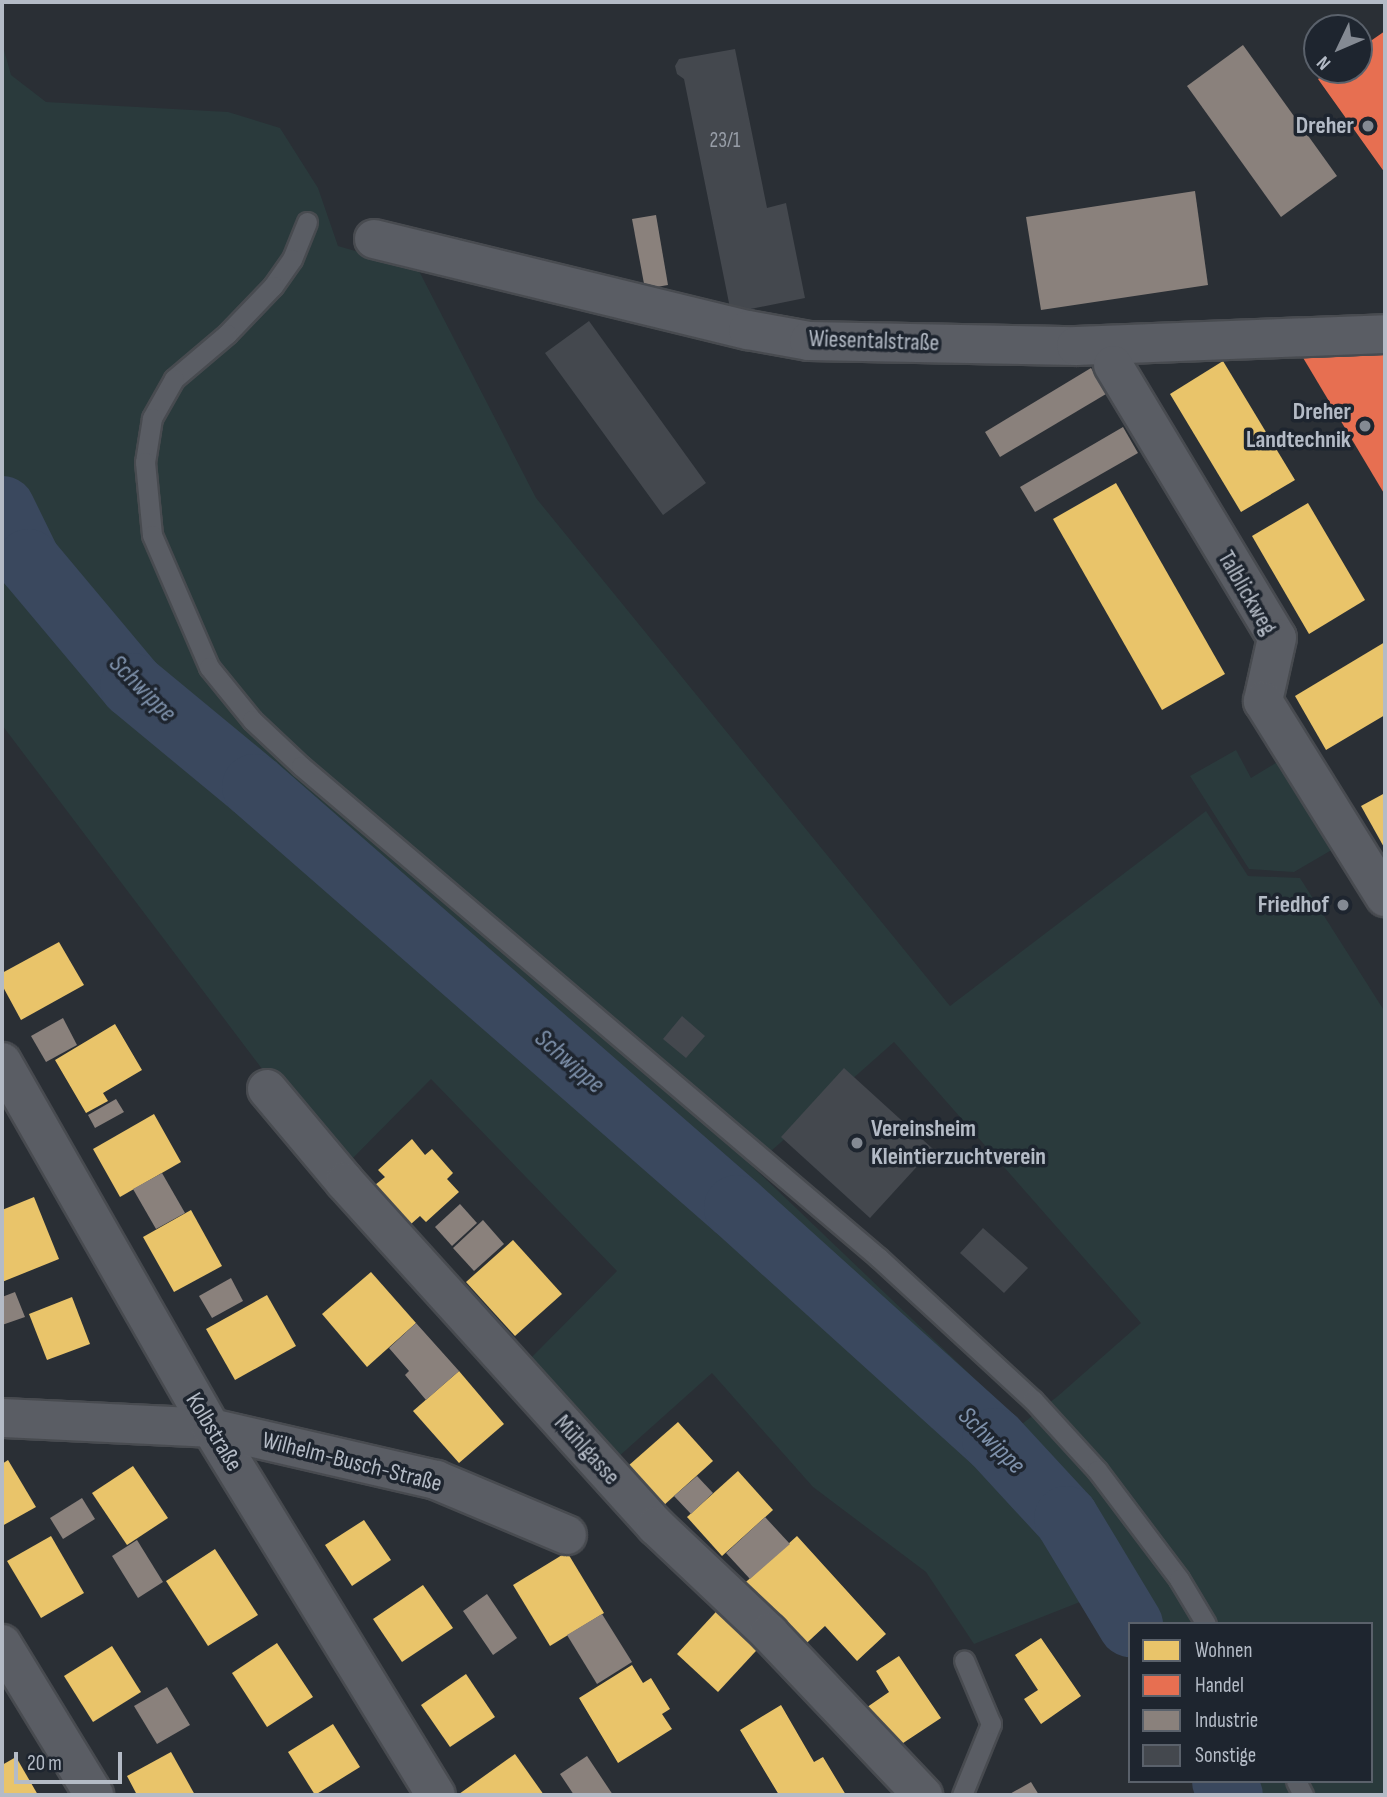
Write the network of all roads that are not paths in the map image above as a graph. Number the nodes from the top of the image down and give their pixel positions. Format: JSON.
{"nodes":[{"id":1,"x":307,"y":222,"type":"dead end"},
{"id":2,"x":374,"y":239,"type":"dead end"},
{"id":3,"x":1385,"y":334,"type":"edge"},
{"id":4,"x":1113,"y":365,"type":"dead end"},
{"id":5,"x":1385,"y":897,"type":"edge"},
{"id":6,"x":2,"y":1062,"type":"edge"},
{"id":7,"x":267,"y":1090,"type":"dead end"},
{"id":8,"x":2,"y":1418,"type":"edge"},
{"id":9,"x":211,"y":1428,"type":"junction"},
{"id":10,"x":567,"y":1535,"type":"dead end"},
{"id":11,"x":1205,"y":1622,"type":"edge"},
{"id":12,"x":2,"y":1644,"type":"edge"},
{"id":13,"x":964,"y":1660,"type":"dead end"},
{"id":14,"x":93,"y":1795,"type":"edge"},
{"id":15,"x":436,"y":1795,"type":"edge"},
{"id":16,"x":923,"y":1795,"type":"edge"},
{"id":17,"x":962,"y":1795,"type":"edge"}],
"edges":[{"from":1,"to":11,"type":"lane"},
{"from":2,"to":3,"type":"street","name":"Wiesentalstraße"},
{"from":4,"to":5,"type":"street","name":"Talblickweg"},
{"from":6,"to":9,"type":"street","name":"Kolbstraße"},
{"from":7,"to":16,"type":"street","name":"Mühlgasse"},
{"from":8,"to":9,"type":"street","name":"Wilhelm-Busch-Straße"},
{"from":9,"to":10,"type":"street","name":"Wilhelm-Busch-Straße"},
{"from":9,"to":15,"type":"street","name":"Kolbstraße"},
{"from":12,"to":14,"type":"street"},
{"from":13,"to":17,"type":"lane"}]}
